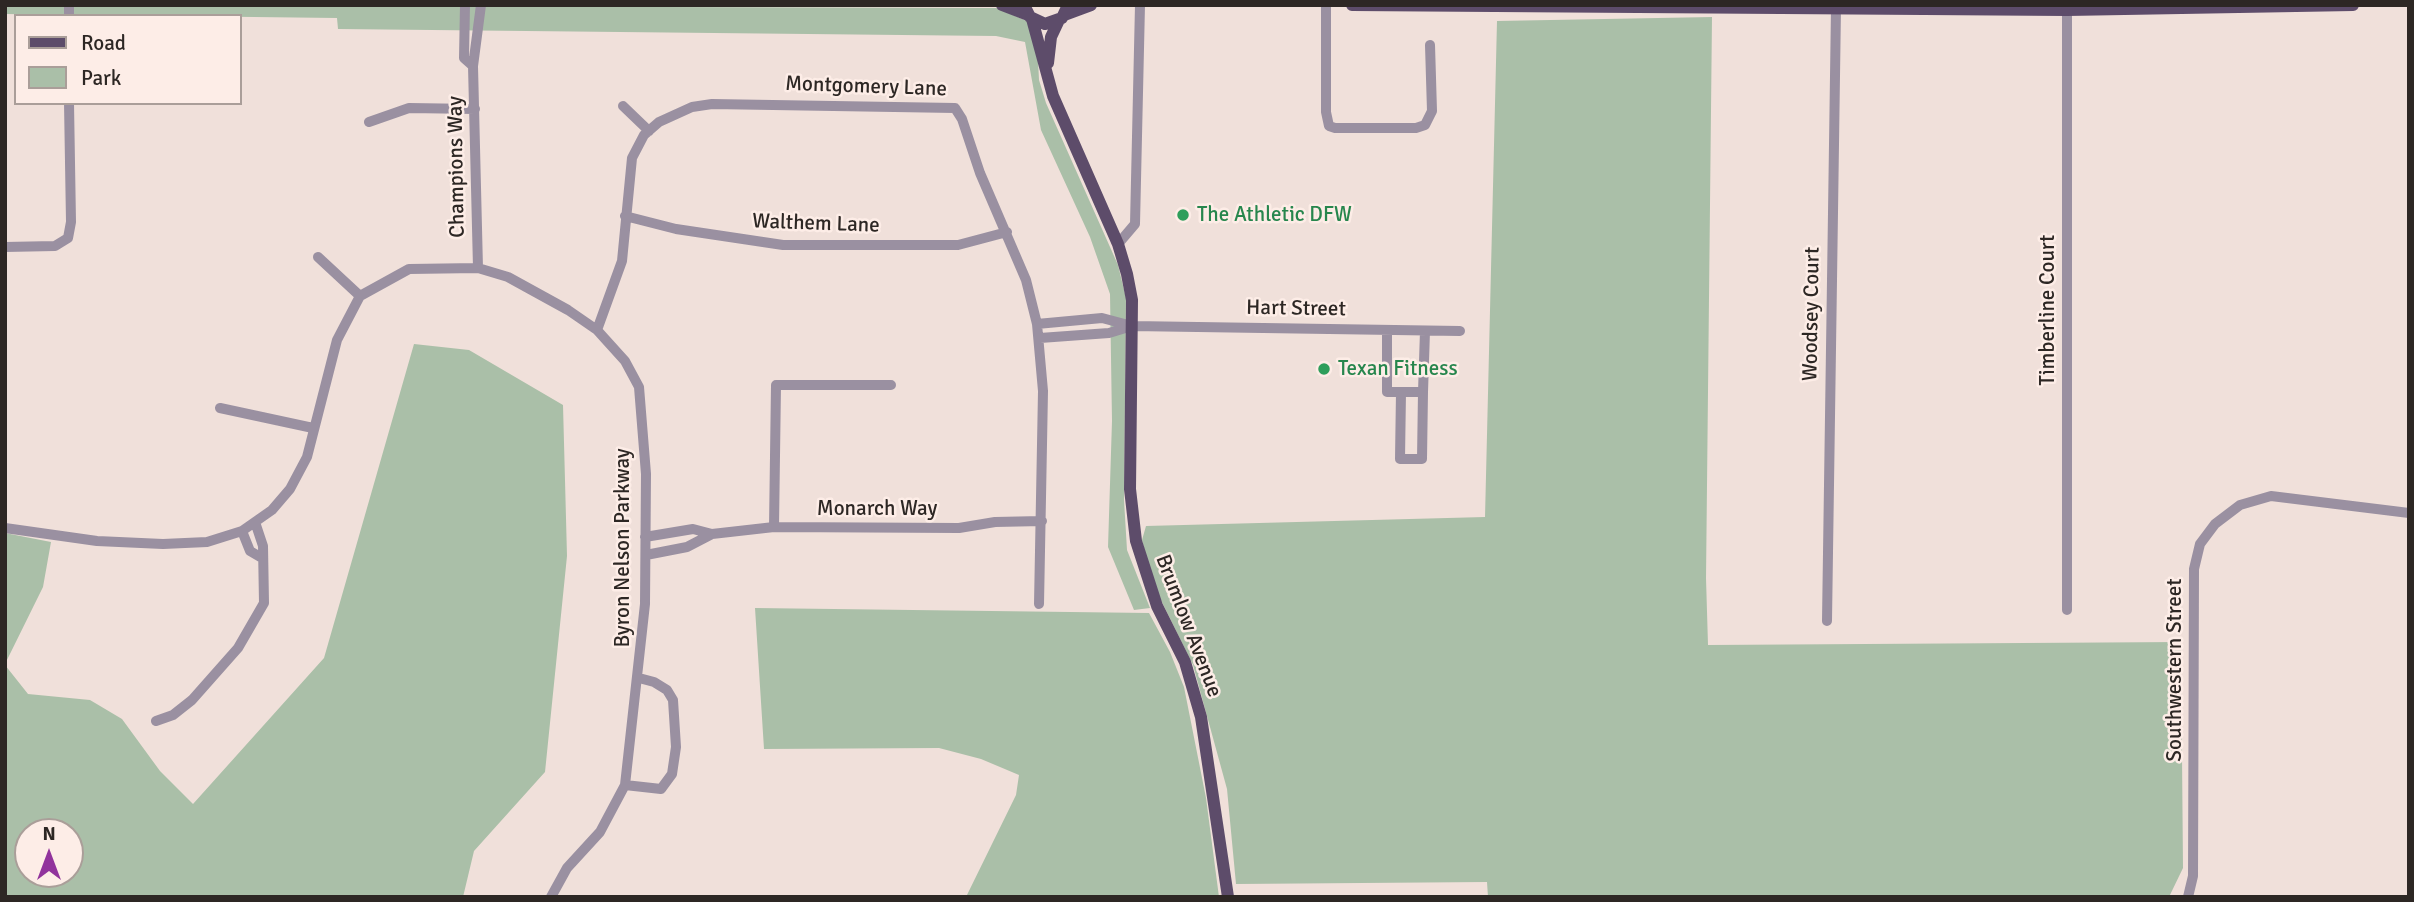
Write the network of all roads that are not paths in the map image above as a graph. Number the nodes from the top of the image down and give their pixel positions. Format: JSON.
{"nodes":[{"id":1,"x":465,"y":5,"type":"edge"},
{"id":2,"x":481,"y":5,"type":"edge"},
{"id":3,"x":1002,"y":5,"type":"edge"},
{"id":4,"x":1091,"y":5,"type":"edge"},
{"id":5,"x":1140,"y":5,"type":"edge"},
{"id":6,"x":1326,"y":5,"type":"edge"},
{"id":7,"x":1352,"y":5,"type":"edge"},
{"id":8,"x":1398,"y":5,"type":"edge"},
{"id":9,"x":1415,"y":5,"type":"edge"},
{"id":10,"x":2353,"y":5,"type":"edge"},
{"id":11,"x":1836,"y":8,"type":"junction"},
{"id":12,"x":2067,"y":10,"type":"junction"},
{"id":13,"x":1028,"y":13,"type":"edge"},
{"id":14,"x":1064,"y":13,"type":"edge"},
{"id":15,"x":1430,"y":45,"type":"dead end"},
{"id":16,"x":474,"y":66,"type":"junction"},
{"id":17,"x":1048,"y":70,"type":"junction"},
{"id":18,"x":69,"y":105,"type":"edge"},
{"id":19,"x":623,"y":106,"type":"dead end"},
{"id":20,"x":475,"y":109,"type":"junction"},
{"id":21,"x":369,"y":122,"type":"dead end"},
{"id":22,"x":649,"y":131,"type":"junction"},
{"id":23,"x":625,"y":216,"type":"junction"},
{"id":24,"x":1007,"y":232,"type":"junction"},
{"id":25,"x":1118,"y":244,"type":"junction"},
{"id":26,"x":5,"y":247,"type":"edge"},
{"id":27,"x":318,"y":257,"type":"dead end"},
{"id":28,"x":478,"y":268,"type":"junction"},
{"id":29,"x":360,"y":296,"type":"junction"},
{"id":30,"x":1037,"y":324,"type":"junction"},
{"id":31,"x":1132,"y":326,"type":"junction"},
{"id":32,"x":597,"y":330,"type":"junction"},
{"id":33,"x":1387,"y":330,"type":"junction"},
{"id":34,"x":1425,"y":331,"type":"junction"},
{"id":35,"x":1460,"y":331,"type":"dead end"},
{"id":36,"x":1040,"y":338,"type":"junction"},
{"id":37,"x":891,"y":385,"type":"dead end"},
{"id":38,"x":1401,"y":392,"type":"junction"},
{"id":39,"x":1423,"y":392,"type":"junction"},
{"id":40,"x":220,"y":408,"type":"dead end"},
{"id":41,"x":313,"y":428,"type":"junction"},
{"id":42,"x":2409,"y":513,"type":"edge"},
{"id":43,"x":1042,"y":521,"type":"junction"},
{"id":44,"x":255,"y":522,"type":"junction"},
{"id":45,"x":774,"y":527,"type":"junction"},
{"id":46,"x":5,"y":528,"type":"edge"},
{"id":47,"x":242,"y":531,"type":"junction"},
{"id":48,"x":712,"y":534,"type":"junction"},
{"id":49,"x":645,"y":537,"type":"junction"},
{"id":50,"x":646,"y":555,"type":"junction"},
{"id":51,"x":261,"y":558,"type":"junction"},
{"id":52,"x":1039,"y":604,"type":"dead end"},
{"id":53,"x":2067,"y":610,"type":"dead end"},
{"id":54,"x":1827,"y":621,"type":"dead end"},
{"id":55,"x":639,"y":678,"type":"junction"},
{"id":56,"x":156,"y":721,"type":"dead end"},
{"id":57,"x":625,"y":785,"type":"junction"},
{"id":58,"x":551,"y":897,"type":"edge"},
{"id":59,"x":1228,"y":897,"type":"edge"},
{"id":60,"x":2188,"y":897,"type":"edge"}],
"edges":[{"from":1,"to":16,"type":"street","name":"Champions Way"},
{"from":2,"to":16,"type":"street","name":"Champions Way"},
{"from":3,"to":13,"type":"main road"},
{"from":4,"to":14,"type":"main road"},
{"from":5,"to":25,"type":"street"},
{"from":6,"to":15,"type":"street"},
{"from":7,"to":8,"type":"main road"},
{"from":8,"to":9,"type":"main road"},
{"from":9,"to":11,"type":"main road"},
{"from":10,"to":12,"type":"main road"},
{"from":11,"to":12,"type":"main road"},
{"from":11,"to":54,"type":"street","name":"Woodsey Court"},
{"from":12,"to":53,"type":"street","name":"Timberline Court"},
{"from":13,"to":14,"type":"main road"},
{"from":13,"to":17,"type":"main road","name":"Brumlow Avenue"},
{"from":14,"to":17,"type":"main road","name":"Brumlow Avenue"},
{"from":16,"to":20,"type":"street","name":"Champions Way"},
{"from":17,"to":25,"type":"main road","name":"Brumlow Avenue"},
{"from":18,"to":26,"type":"street"},
{"from":19,"to":22,"type":"street"},
{"from":20,"to":21,"type":"street"},
{"from":20,"to":28,"type":"street","name":"Champions Way"},
{"from":22,"to":23,"type":"street","name":"Montgomery Lane"},
{"from":22,"to":24,"type":"street","name":"Montgomery Lane"},
{"from":23,"to":24,"type":"street","name":"Walthem Lane"},
{"from":23,"to":32,"type":"street","name":"Montgomery Lane"},
{"from":24,"to":30,"type":"street","name":"Montgomery Lane"},
{"from":25,"to":31,"type":"main road","name":"Brumlow Avenue"},
{"from":27,"to":29,"type":"street"},
{"from":28,"to":29,"type":"street","name":"Byron Nelson Parkway"},
{"from":28,"to":32,"type":"street","name":"Byron Nelson Parkway"},
{"from":29,"to":41,"type":"street"},
{"from":30,"to":31,"type":"street"},
{"from":30,"to":36,"type":"street","name":"Montgomery Lane"},
{"from":31,"to":33,"type":"street","name":"Hart Street"},
{"from":31,"to":36,"type":"street"},
{"from":31,"to":59,"type":"main road","name":"Brumlow Avenue"},
{"from":32,"to":49,"type":"street","name":"Byron Nelson Parkway"},
{"from":33,"to":34,"type":"street","name":"Hart Street"},
{"from":33,"to":38,"type":"street"},
{"from":34,"to":35,"type":"street","name":"Hart Street"},
{"from":34,"to":39,"type":"street"},
{"from":36,"to":43,"type":"street","name":"Montgomery Lane"},
{"from":37,"to":45,"type":"street"},
{"from":38,"to":39,"type":"street"},
{"from":38,"to":39,"type":"street"},
{"from":40,"to":41,"type":"street"},
{"from":41,"to":44,"type":"street"},
{"from":42,"to":60,"type":"street","name":"Southwestern Street"},
{"from":43,"to":45,"type":"street","name":"Monarch Way"},
{"from":43,"to":52,"type":"street","name":"Montgomery Lane"},
{"from":44,"to":47,"type":"street"},
{"from":44,"to":51,"type":"street"},
{"from":45,"to":48,"type":"street","name":"Monarch Way"},
{"from":46,"to":47,"type":"street"},
{"from":47,"to":51,"type":"street"},
{"from":48,"to":49,"type":"street","name":"Monarch Way"},
{"from":48,"to":50,"type":"street","name":"Monarch Way"},
{"from":49,"to":50,"type":"street","name":"Byron Nelson Parkway"},
{"from":50,"to":55,"type":"street","name":"Byron Nelson Parkway"},
{"from":51,"to":56,"type":"street"},
{"from":55,"to":57,"type":"street","name":"Byron Nelson Parkway"},
{"from":55,"to":57,"type":"street"},
{"from":57,"to":58,"type":"street","name":"Byron Nelson Parkway"}]}
